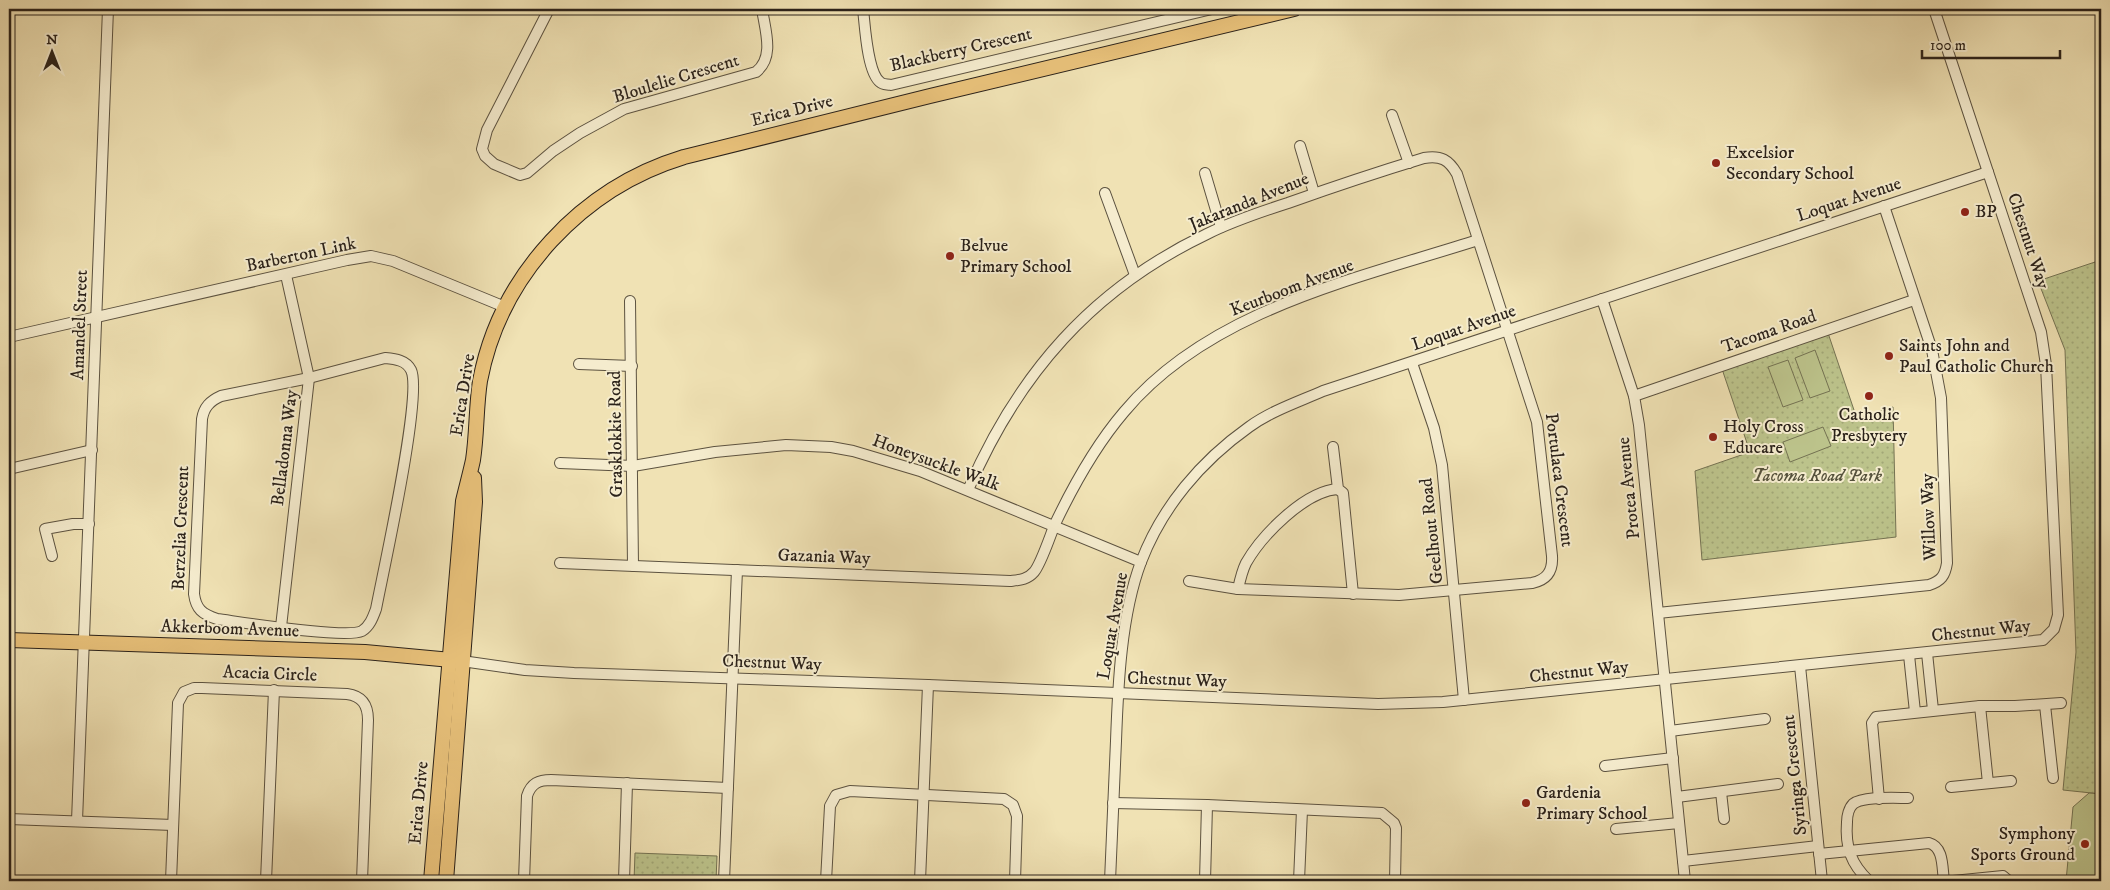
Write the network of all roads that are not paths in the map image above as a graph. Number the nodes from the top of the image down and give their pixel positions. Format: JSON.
{"nodes":[{"id":1,"x":108,"y":9,"type":"edge"},
{"id":2,"x":549,"y":9,"type":"edge"},
{"id":3,"x":762,"y":9,"type":"edge"},
{"id":4,"x":863,"y":9,"type":"edge"},
{"id":5,"x":1212,"y":9,"type":"edge"},
{"id":6,"x":1294,"y":9,"type":"edge"},
{"id":7,"x":1934,"y":9,"type":"edge"},
{"id":8,"x":1392,"y":115,"type":"dead end"},
{"id":9,"x":1300,"y":146,"type":"dead end"},
{"id":10,"x":1444,"y":159,"type":"joint"},
{"id":11,"x":1409,"y":163,"type":"junction"},
{"id":12,"x":1988,"y":172,"type":"junction"},
{"id":13,"x":1205,"y":173,"type":"dead end"},
{"id":14,"x":1106,"y":193,"type":"dead end"},
{"id":15,"x":1314,"y":193,"type":"junction"},
{"id":16,"x":1884,"y":206,"type":"junction"},
{"id":17,"x":1221,"y":227,"type":"junction"},
{"id":18,"x":1478,"y":240,"type":"junction"},
{"id":19,"x":286,"y":274,"type":"junction"},
{"id":20,"x":1135,"y":275,"type":"junction"},
{"id":21,"x":1602,"y":299,"type":"junction"},
{"id":22,"x":1914,"y":300,"type":"junction"},
{"id":23,"x":630,"y":301,"type":"dead end"},
{"id":24,"x":505,"y":308,"type":"junction"},
{"id":25,"x":97,"y":316,"type":"junction"},
{"id":26,"x":1508,"y":330,"type":"junction"},
{"id":27,"x":9,"y":337,"type":"edge"},
{"id":28,"x":1412,"y":363,"type":"junction"},
{"id":29,"x":580,"y":364,"type":"dead end"},
{"id":30,"x":632,"y":366,"type":"junction"},
{"id":31,"x":309,"y":378,"type":"junction"},
{"id":32,"x":1634,"y":396,"type":"junction"},
{"id":33,"x":1333,"y":447,"type":"dead end"},
{"id":34,"x":92,"y":450,"type":"junction"},
{"id":35,"x":560,"y":463,"type":"dead end"},
{"id":36,"x":633,"y":466,"type":"junction"},
{"id":37,"x":9,"y":470,"type":"edge"},
{"id":38,"x":1338,"y":489,"type":"junction"},
{"id":39,"x":968,"y":490,"type":"junction"},
{"id":40,"x":89,"y":524,"type":"junction"},
{"id":41,"x":1055,"y":525,"type":"junction"},
{"id":42,"x":52,"y":556,"type":"dead end"},
{"id":43,"x":1141,"y":562,"type":"junction"},
{"id":44,"x":560,"y":563,"type":"dead end"},
{"id":45,"x":633,"y":566,"type":"junction"},
{"id":46,"x":737,"y":570,"type":"junction"},
{"id":47,"x":1188,"y":581,"type":"dead end"},
{"id":48,"x":1238,"y":589,"type":"junction"},
{"id":49,"x":1454,"y":591,"type":"junction"},
{"id":50,"x":1353,"y":594,"type":"junction"},
{"id":51,"x":1658,"y":613,"type":"junction"},
{"id":52,"x":281,"y":627,"type":"junction"},
{"id":53,"x":9,"y":640,"type":"edge"},
{"id":54,"x":85,"y":643,"type":"junction"},
{"id":55,"x":1927,"y":653,"type":"junction"},
{"id":56,"x":1909,"y":655,"type":"junction"},
{"id":57,"x":456,"y":660,"type":"junction"},
{"id":58,"x":1800,"y":666,"type":"junction"},
{"id":59,"x":732,"y":678,"type":"junction"},
{"id":60,"x":1665,"y":680,"type":"junction"},
{"id":61,"x":928,"y":685,"type":"junction"},
{"id":62,"x":274,"y":690,"type":"junction"},
{"id":63,"x":1118,"y":694,"type":"junction"},
{"id":64,"x":1464,"y":700,"type":"junction"},
{"id":65,"x":2061,"y":703,"type":"dead end"},
{"id":66,"x":2045,"y":705,"type":"junction"},
{"id":67,"x":1980,"y":706,"type":"junction"},
{"id":68,"x":1933,"y":710,"type":"junction"},
{"id":69,"x":1915,"y":712,"type":"junction"},
{"id":70,"x":1765,"y":719,"type":"dead end"},
{"id":71,"x":1670,"y":730,"type":"junction"},
{"id":72,"x":1673,"y":758,"type":"junction"},
{"id":73,"x":1605,"y":766,"type":"dead end"},
{"id":74,"x":2053,"y":778,"type":"dead end"},
{"id":75,"x":2011,"y":780,"type":"dead end"},
{"id":76,"x":1988,"y":782,"type":"junction"},
{"id":77,"x":627,"y":783,"type":"junction"},
{"id":78,"x":1778,"y":784,"type":"dead end"},
{"id":79,"x":1951,"y":787,"type":"dead end"},
{"id":80,"x":728,"y":788,"type":"junction"},
{"id":81,"x":1721,"y":792,"type":"junction"},
{"id":82,"x":924,"y":794,"type":"junction"},
{"id":83,"x":1677,"y":797,"type":"junction"},
{"id":84,"x":1879,"y":798,"type":"junction"},
{"id":85,"x":1908,"y":798,"type":"dead end"},
{"id":86,"x":1113,"y":803,"type":"junction"},
{"id":87,"x":1207,"y":805,"type":"junction"},
{"id":88,"x":1302,"y":810,"type":"junction"},
{"id":89,"x":9,"y":819,"type":"edge"},
{"id":90,"x":1724,"y":819,"type":"dead end"},
{"id":91,"x":77,"y":821,"type":"junction"},
{"id":92,"x":1679,"y":823,"type":"junction"},
{"id":93,"x":174,"y":825,"type":"junction"},
{"id":94,"x":1616,"y":829,"type":"dead end"},
{"id":95,"x":1819,"y":850,"type":"junction"},
{"id":96,"x":1848,"y":851,"type":"junction"},
{"id":97,"x":1683,"y":860,"type":"junction"},
{"id":98,"x":1981,"y":880,"type":"edge"},
{"id":99,"x":171,"y":881,"type":"edge"},
{"id":100,"x":266,"y":881,"type":"edge"},
{"id":101,"x":362,"y":881,"type":"edge"},
{"id":102,"x":431,"y":881,"type":"edge"},
{"id":103,"x":446,"y":881,"type":"edge"},
{"id":104,"x":524,"y":881,"type":"edge"},
{"id":105,"x":624,"y":881,"type":"edge"},
{"id":106,"x":724,"y":881,"type":"edge"},
{"id":107,"x":826,"y":881,"type":"edge"},
{"id":108,"x":920,"y":881,"type":"edge"},
{"id":109,"x":1015,"y":881,"type":"edge"},
{"id":110,"x":1110,"y":881,"type":"edge"},
{"id":111,"x":1204,"y":881,"type":"edge"},
{"id":112,"x":1299,"y":881,"type":"edge"},
{"id":113,"x":1395,"y":881,"type":"edge"},
{"id":114,"x":1685,"y":881,"type":"edge"},
{"id":115,"x":1822,"y":881,"type":"edge"},
{"id":116,"x":1869,"y":881,"type":"edge"},
{"id":117,"x":1944,"y":881,"type":"edge"},
{"id":118,"x":1952,"y":881,"type":"edge"},
{"id":119,"x":2009,"y":881,"type":"edge"}],
"edges":[{"from":1,"to":25,"type":"street","name":"Amandel Street"},
{"from":2,"to":3,"type":"street","name":"Bloulelie Crescent"},
{"from":4,"to":5,"type":"street","name":"Blackberry Crescent"},
{"from":6,"to":24,"type":"main road","name":"Erica Drive"},
{"from":7,"to":12,"type":"street","name":"Chestnut Way"},
{"from":8,"to":11,"type":"street"},
{"from":9,"to":15,"type":"street"},
{"from":10,"to":11,"type":"street","name":"Jakaranda Avenue"},
{"from":10,"to":18,"type":"street","name":"Portulaca Crescent"},
{"from":11,"to":15,"type":"street","name":"Jakaranda Avenue"},
{"from":12,"to":16,"type":"street","name":"Loquat Avenue"},
{"from":12,"to":55,"type":"street","name":"Chestnut Way"},
{"from":13,"to":17,"type":"street"},
{"from":14,"to":20,"type":"street"},
{"from":15,"to":17,"type":"street","name":"Jakaranda Avenue"},
{"from":16,"to":21,"type":"street","name":"Loquat Avenue"},
{"from":16,"to":22,"type":"street","name":"Willow Way"},
{"from":17,"to":20,"type":"street","name":"Jakaranda Avenue"},
{"from":18,"to":26,"type":"street","name":"Portulaca Crescent"},
{"from":18,"to":41,"type":"street","name":"Keurboom Avenue"},
{"from":19,"to":24,"type":"street","name":"Barberton Link"},
{"from":19,"to":25,"type":"street","name":"Barberton Link"},
{"from":19,"to":31,"type":"street","name":"Belladonna Way"},
{"from":20,"to":39,"type":"street","name":"Jakaranda Avenue"},
{"from":21,"to":26,"type":"street","name":"Loquat Avenue"},
{"from":21,"to":32,"type":"street","name":"Protea Avenue"},
{"from":22,"to":32,"type":"street","name":"Tacoma Road"},
{"from":22,"to":51,"type":"street","name":"Willow Way"},
{"from":23,"to":30,"type":"street","name":"Grasklokkie Road"},
{"from":24,"to":57,"type":"main road","name":"Erica Drive"},
{"from":25,"to":27,"type":"street","name":"Barberton Link"},
{"from":25,"to":34,"type":"street","name":"Amandel Street"},
{"from":26,"to":28,"type":"street","name":"Loquat Avenue"},
{"from":26,"to":49,"type":"street","name":"Portulaca Crescent"},
{"from":28,"to":43,"type":"street","name":"Loquat Avenue"},
{"from":28,"to":49,"type":"street","name":"Geelhout Road"},
{"from":29,"to":30,"type":"street"},
{"from":30,"to":36,"type":"street","name":"Grasklokkie Road"},
{"from":31,"to":52,"type":"street","name":"Belladonna Way"},
{"from":31,"to":52,"type":"street","name":"Berzelia Crescent"},
{"from":31,"to":52,"type":"street","name":"Berzelia Crescent"},
{"from":32,"to":51,"type":"street","name":"Protea Avenue"},
{"from":33,"to":38,"type":"street"},
{"from":34,"to":37,"type":"street"},
{"from":34,"to":40,"type":"street","name":"Amandel Street"},
{"from":35,"to":36,"type":"street","name":"Honeysuckle Walk"},
{"from":36,"to":39,"type":"street","name":"Honeysuckle Walk"},
{"from":36,"to":45,"type":"street","name":"Grasklokkie Road"},
{"from":38,"to":48,"type":"street"},
{"from":38,"to":50,"type":"street"},
{"from":39,"to":41,"type":"street","name":"Honeysuckle Walk"},
{"from":40,"to":42,"type":"street"},
{"from":40,"to":54,"type":"street","name":"Amandel Street"},
{"from":41,"to":43,"type":"street","name":"Honeysuckle Walk"},
{"from":41,"to":46,"type":"street","name":"Gazania Way"},
{"from":43,"to":63,"type":"street","name":"Loquat Avenue"},
{"from":44,"to":45,"type":"street","name":"Gazania Way"},
{"from":45,"to":46,"type":"street","name":"Gazania Way"},
{"from":46,"to":59,"type":"street"},
{"from":47,"to":48,"type":"street"},
{"from":48,"to":50,"type":"street"},
{"from":49,"to":50,"type":"street"},
{"from":49,"to":64,"type":"street","name":"Geelhout Road"},
{"from":51,"to":60,"type":"street","name":"Protea Avenue"},
{"from":53,"to":54,"type":"main road","name":"Akkerboom Avenue"},
{"from":54,"to":57,"type":"main road","name":"Akkerboom Avenue"},
{"from":54,"to":91,"type":"street","name":"Amandel Street"},
{"from":55,"to":56,"type":"street","name":"Chestnut Way"},
{"from":55,"to":68,"type":"street"},
{"from":56,"to":58,"type":"street","name":"Chestnut Way"},
{"from":56,"to":69,"type":"street"},
{"from":57,"to":59,"type":"street","name":"Chestnut Way"},
{"from":57,"to":102,"type":"main road","name":"Erica Drive"},
{"from":57,"to":103,"type":"main road","name":"Erica Drive"},
{"from":58,"to":60,"type":"street","name":"Chestnut Way"},
{"from":58,"to":95,"type":"street","name":"Syringa Crescent"},
{"from":59,"to":61,"type":"street","name":"Chestnut Way"},
{"from":59,"to":80,"type":"street"},
{"from":60,"to":64,"type":"street","name":"Chestnut Way"},
{"from":60,"to":71,"type":"street"},
{"from":61,"to":63,"type":"street","name":"Chestnut Way"},
{"from":61,"to":82,"type":"street"},
{"from":62,"to":93,"type":"street","name":"Acacia Circle"},
{"from":62,"to":100,"type":"street"},
{"from":62,"to":101,"type":"street","name":"Acacia Circle"},
{"from":63,"to":64,"type":"street","name":"Chestnut Way"},
{"from":63,"to":86,"type":"street","name":"Loquat Avenue"},
{"from":65,"to":66,"type":"street"},
{"from":66,"to":67,"type":"street"},
{"from":66,"to":74,"type":"street"},
{"from":67,"to":68,"type":"street"},
{"from":67,"to":76,"type":"street"},
{"from":68,"to":69,"type":"street"},
{"from":69,"to":84,"type":"street"},
{"from":70,"to":71,"type":"street"},
{"from":71,"to":72,"type":"street"},
{"from":72,"to":73,"type":"street"},
{"from":72,"to":83,"type":"street"},
{"from":75,"to":76,"type":"street"},
{"from":76,"to":79,"type":"street"},
{"from":77,"to":80,"type":"street"},
{"from":77,"to":104,"type":"street"},
{"from":77,"to":105,"type":"street"},
{"from":78,"to":81,"type":"street"},
{"from":80,"to":106,"type":"street"},
{"from":81,"to":83,"type":"street"},
{"from":81,"to":90,"type":"street"},
{"from":82,"to":107,"type":"street"},
{"from":82,"to":108,"type":"street"},
{"from":82,"to":109,"type":"street"},
{"from":83,"to":92,"type":"street"},
{"from":84,"to":85,"type":"street"},
{"from":84,"to":96,"type":"street"},
{"from":86,"to":87,"type":"street"},
{"from":86,"to":110,"type":"street","name":"Loquat Avenue"},
{"from":87,"to":88,"type":"street"},
{"from":87,"to":111,"type":"street"},
{"from":88,"to":112,"type":"street"},
{"from":88,"to":113,"type":"street"},
{"from":89,"to":91,"type":"street"},
{"from":91,"to":93,"type":"street"},
{"from":92,"to":94,"type":"street"},
{"from":92,"to":97,"type":"street"},
{"from":93,"to":99,"type":"street","name":"Acacia Circle"},
{"from":95,"to":96,"type":"street"},
{"from":95,"to":97,"type":"street"},
{"from":95,"to":115,"type":"street","name":"Syringa Crescent"},
{"from":96,"to":116,"type":"street"},
{"from":96,"to":117,"type":"street"},
{"from":97,"to":114,"type":"street"},
{"from":98,"to":118,"type":"street"},
{"from":98,"to":119,"type":"street"}]}
